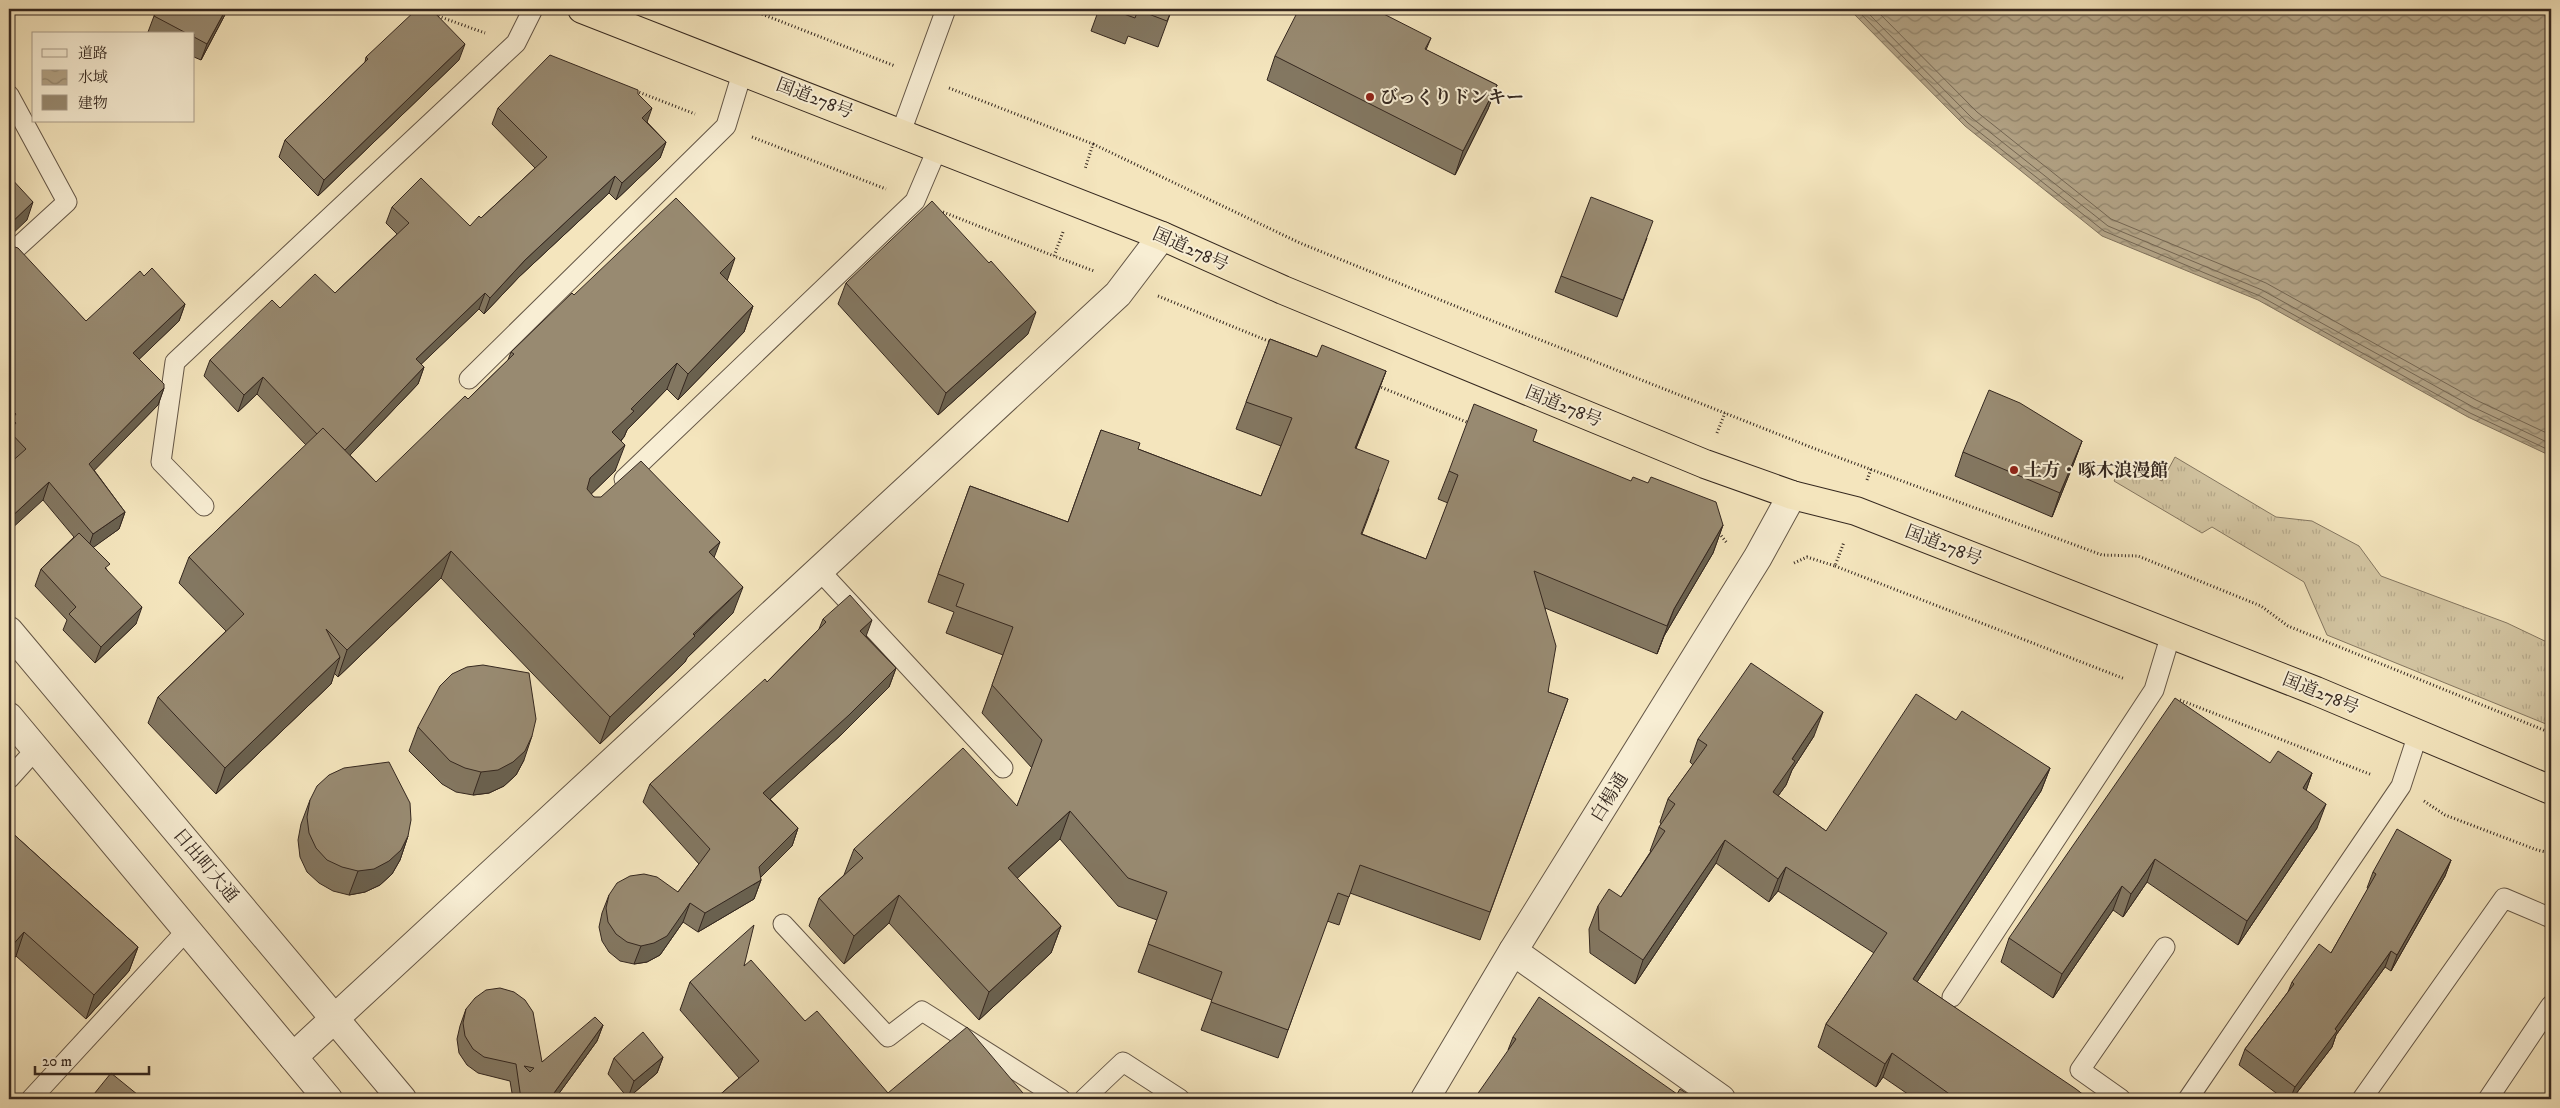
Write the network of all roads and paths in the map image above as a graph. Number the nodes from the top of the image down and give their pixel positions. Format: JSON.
{"nodes":[{"id":1,"x":533,"y":9,"type":"edge"},
{"id":2,"x":582,"y":9,"type":"edge"},
{"id":3,"x":946,"y":9,"type":"edge"},
{"id":4,"x":743,"y":70,"type":"junction"},
{"id":5,"x":9,"y":95,"type":"edge"},
{"id":6,"x":900,"y":132,"type":"junction"},
{"id":7,"x":1093,"y":144,"type":"dead end"},
{"id":8,"x":938,"y":147,"type":"junction"},
{"id":9,"x":1074,"y":201,"type":"junction"},
{"id":10,"x":1162,"y":236,"type":"junction"},
{"id":11,"x":9,"y":255,"type":"edge"},
{"id":12,"x":1126,"y":283,"type":"junction"},
{"id":13,"x":1282,"y":347,"type":"edge"},
{"id":14,"x":470,"y":379,"type":"dead end"},
{"id":15,"x":1373,"y":384,"type":"edge"},
{"id":16,"x":1474,"y":426,"type":"edge"},
{"id":17,"x":610,"y":493,"type":"edge"},
{"id":18,"x":1792,"y":495,"type":"junction"},
{"id":19,"x":204,"y":506,"type":"dead end"},
{"id":20,"x":1834,"y":566,"type":"dead end"},
{"id":21,"x":818,"y":570,"type":"junction"},
{"id":22,"x":9,"y":631,"type":"edge"},
{"id":23,"x":2171,"y":634,"type":"junction"},
{"id":24,"x":2154,"y":690,"type":"junction"},
{"id":25,"x":9,"y":717,"type":"edge"},
{"id":26,"x":2551,"y":733,"type":"edge"},
{"id":27,"x":2418,"y":734,"type":"junction"},
{"id":28,"x":36,"y":749,"type":"junction"},
{"id":29,"x":1003,"y":768,"type":"dead end"},
{"id":30,"x":9,"y":779,"type":"edge"},
{"id":31,"x":2401,"y":786,"type":"junction"},
{"id":32,"x":2551,"y":790,"type":"edge"},
{"id":33,"x":2551,"y":852,"type":"edge"},
{"id":34,"x":2551,"y":918,"type":"edge"},
{"id":35,"x":783,"y":924,"type":"dead end"},
{"id":36,"x":187,"y":930,"type":"junction"},
{"id":37,"x":2165,"y":947,"type":"dead end"},
{"id":38,"x":1513,"y":951,"type":"junction"},
{"id":39,"x":1952,"y":997,"type":"dead end"},
{"id":40,"x":2551,"y":1005,"type":"edge"},
{"id":41,"x":335,"y":1018,"type":"junction"},
{"id":42,"x":293,"y":1057,"type":"junction"},
{"id":43,"x":30,"y":1099,"type":"edge"},
{"id":44,"x":328,"y":1099,"type":"edge"},
{"id":45,"x":402,"y":1099,"type":"edge"},
{"id":46,"x":1061,"y":1099,"type":"edge"},
{"id":47,"x":1084,"y":1099,"type":"edge"},
{"id":48,"x":1180,"y":1099,"type":"edge"},
{"id":49,"x":1425,"y":1099,"type":"edge"},
{"id":50,"x":1721,"y":1099,"type":"edge"},
{"id":51,"x":2121,"y":1099,"type":"edge"},
{"id":52,"x":2188,"y":1099,"type":"edge"},
{"id":53,"x":2362,"y":1099,"type":"edge"},
{"id":54,"x":2488,"y":1099,"type":"edge"}],
"edges":[{"from":1,"to":19,"type":"lane"},
{"from":2,"to":4,"type":"highway","name":"国道278号"},
{"from":3,"to":6,"type":"lane"},
{"from":4,"to":6,"type":"highway","name":"国道278号"},
{"from":4,"to":14,"type":"lane"},
{"from":5,"to":11,"type":"lane"},
{"from":6,"to":8,"type":"highway","name":"国道278号"},
{"from":7,"to":26,"type":"path"},
{"from":8,"to":9,"type":"highway","name":"国道278号"},
{"from":8,"to":17,"type":"lane"},
{"from":9,"to":10,"type":"highway","name":"国道278号"},
{"from":9,"to":12,"type":"path"},
{"from":10,"to":12,"type":"street"},
{"from":10,"to":18,"type":"highway","name":"国道278号"},
{"from":12,"to":13,"type":"path"},
{"from":12,"to":21,"type":"street"},
{"from":15,"to":16,"type":"path"},
{"from":18,"to":23,"type":"highway","name":"国道278号"},
{"from":18,"to":38,"type":"street","name":"白楊通"},
{"from":20,"to":24,"type":"path"},
{"from":21,"to":29,"type":"lane"},
{"from":21,"to":41,"type":"street"},
{"from":22,"to":41,"type":"street","name":"日出町大通"},
{"from":23,"to":24,"type":"lane"},
{"from":23,"to":27,"type":"highway","name":"国道278号"},
{"from":24,"to":31,"type":"path"},
{"from":24,"to":39,"type":"lane"},
{"from":25,"to":28,"type":"street"},
{"from":27,"to":31,"type":"lane"},
{"from":27,"to":32,"type":"highway","name":"国道278号"},
{"from":28,"to":30,"type":"lane"},
{"from":28,"to":36,"type":"street"},
{"from":31,"to":33,"type":"path"},
{"from":31,"to":52,"type":"lane"},
{"from":34,"to":53,"type":"lane"},
{"from":35,"to":46,"type":"lane"},
{"from":36,"to":42,"type":"street"},
{"from":36,"to":43,"type":"lane"},
{"from":37,"to":51,"type":"lane"},
{"from":38,"to":49,"type":"street","name":"白楊通"},
{"from":38,"to":50,"type":"street"},
{"from":40,"to":54,"type":"lane"},
{"from":41,"to":42,"type":"street"},
{"from":41,"to":45,"type":"street","name":"日出町大通"},
{"from":42,"to":44,"type":"street"},
{"from":47,"to":48,"type":"lane"}]}
